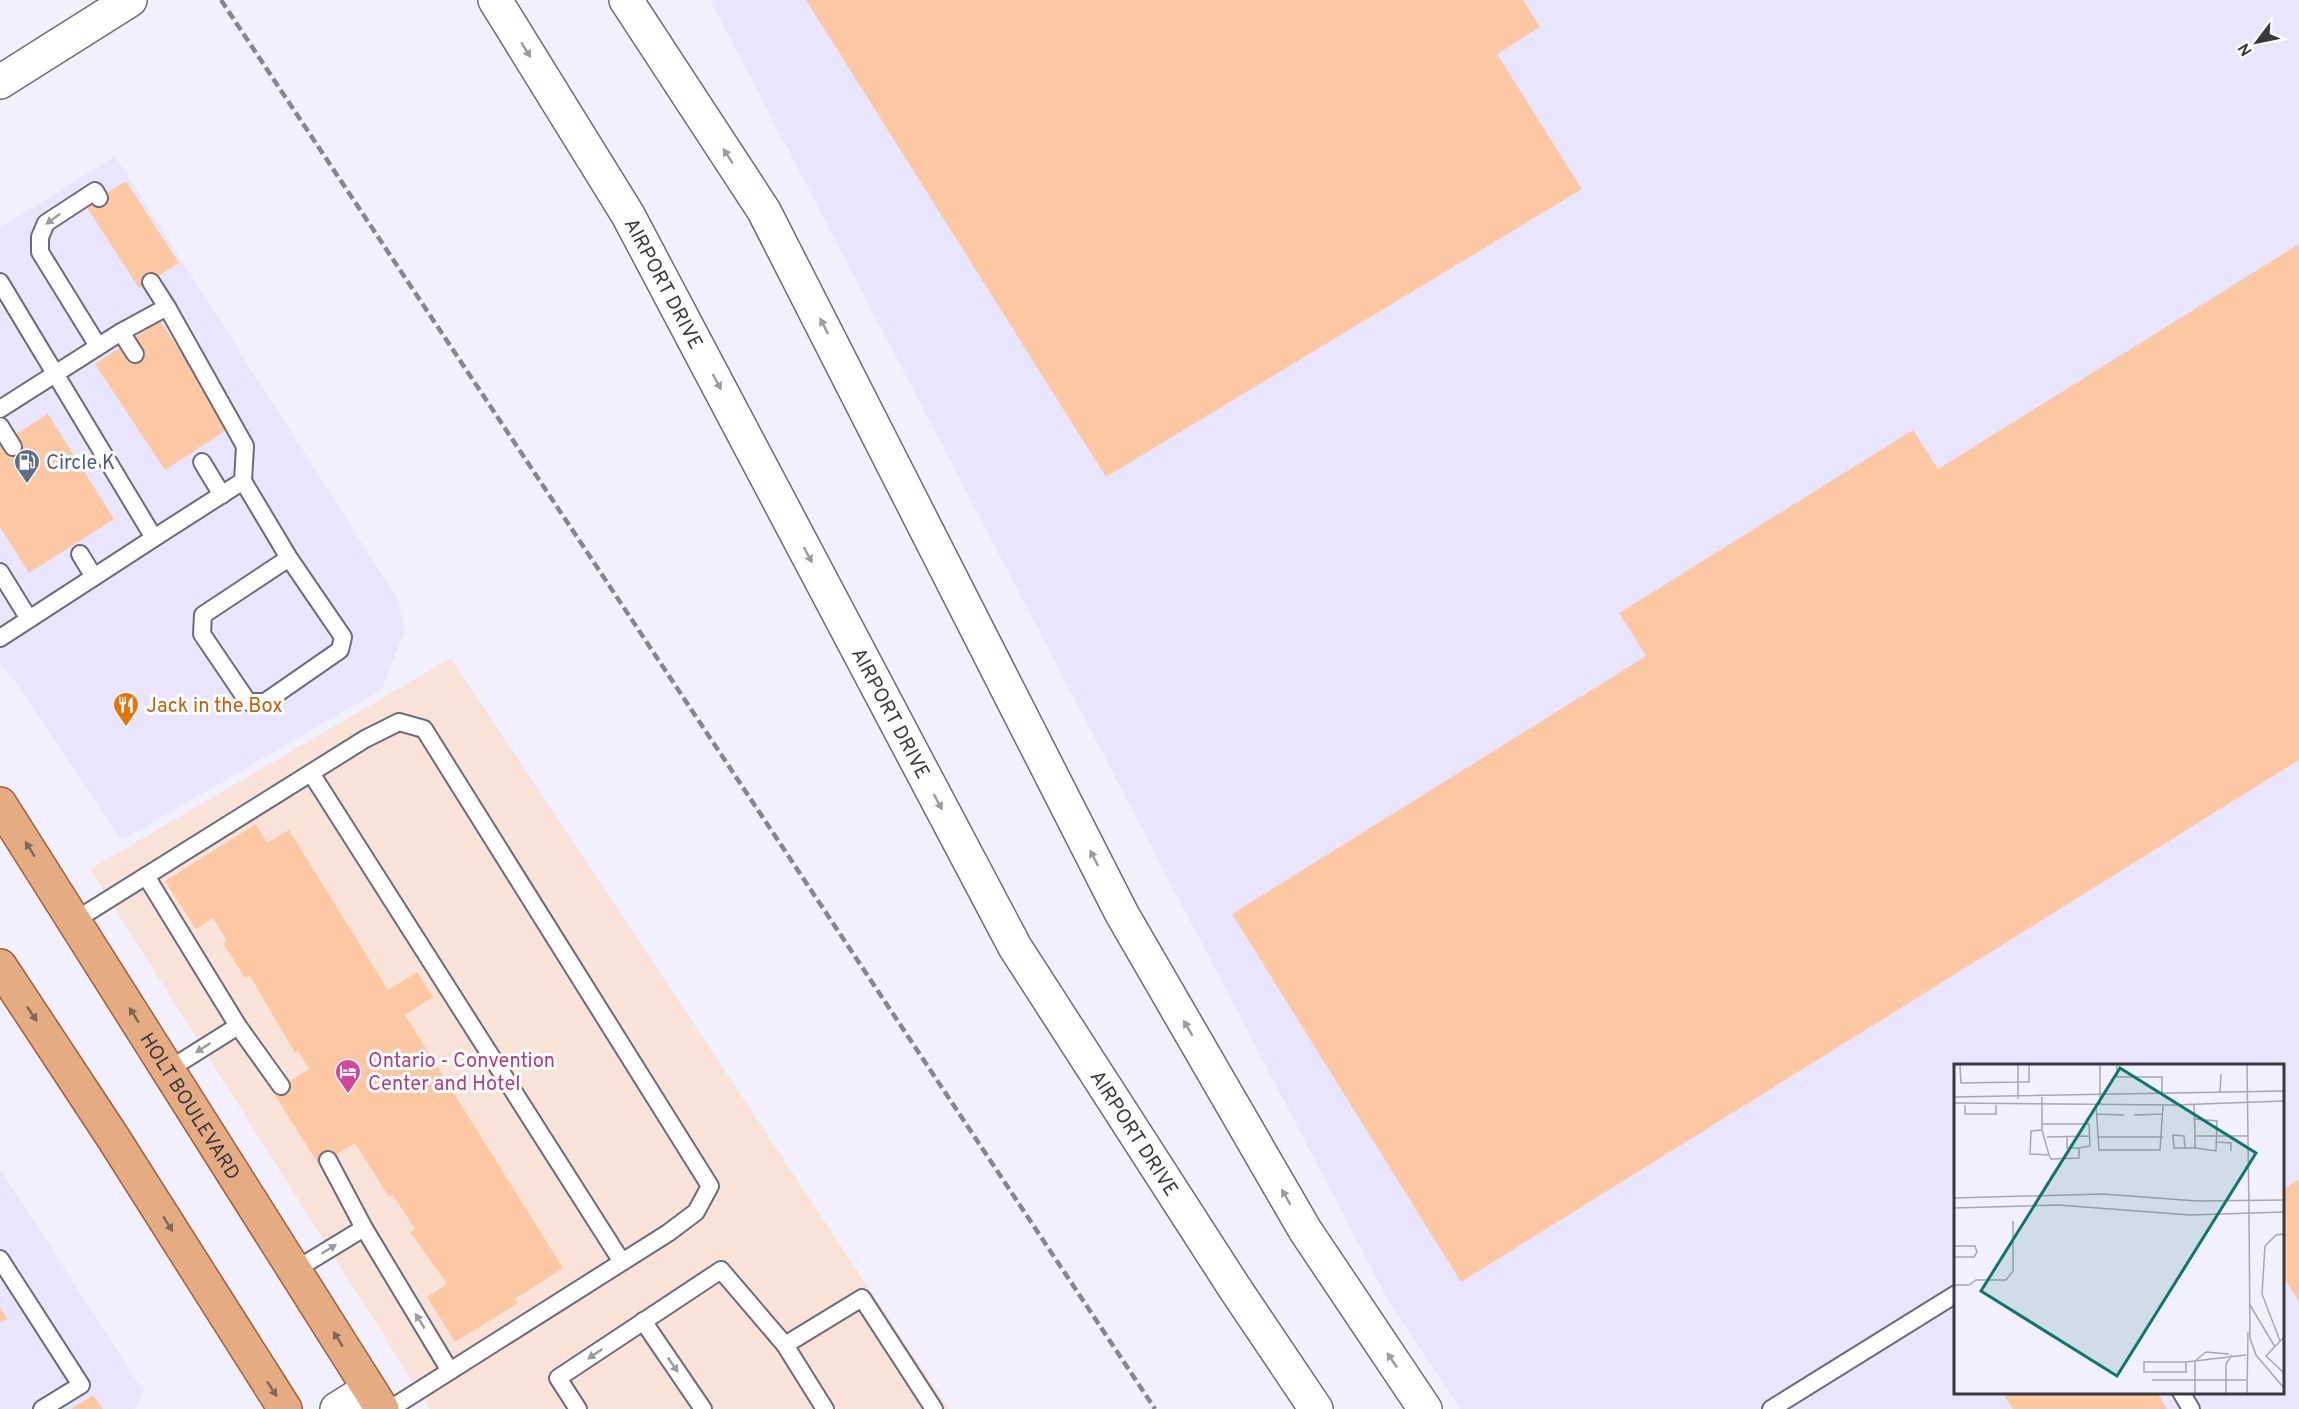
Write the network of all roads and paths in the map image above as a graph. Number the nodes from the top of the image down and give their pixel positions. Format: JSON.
{"nodes":[{"id":1,"x":130,"y":0,"type":"edge"},
{"id":2,"x":495,"y":0,"type":"edge"},
{"id":3,"x":626,"y":0,"type":"edge"},
{"id":4,"x":0,"y":82,"type":"edge"},
{"id":5,"x":99,"y":198,"type":"dead end"},
{"id":6,"x":0,"y":282,"type":"edge"},
{"id":7,"x":152,"y":282,"type":"dead end"},
{"id":8,"x":166,"y":307,"type":"junction"},
{"id":9,"x":121,"y":332,"type":"junction"},
{"id":10,"x":98,"y":346,"type":"junction"},
{"id":11,"x":135,"y":354,"type":"dead end"},
{"id":12,"x":57,"y":373,"type":"junction"},
{"id":13,"x":0,"y":409,"type":"edge"},
{"id":14,"x":0,"y":426,"type":"edge"},
{"id":15,"x":13,"y":447,"type":"dead end"},
{"id":16,"x":202,"y":462,"type":"dead end"},
{"id":17,"x":243,"y":481,"type":"junction"},
{"id":18,"x":222,"y":495,"type":"junction"},
{"id":19,"x":154,"y":538,"type":"junction"},
{"id":20,"x":80,"y":554,"type":"dead end"},
{"id":21,"x":289,"y":558,"type":"junction"},
{"id":22,"x":0,"y":572,"type":"edge"},
{"id":23,"x":94,"y":577,"type":"junction"},
{"id":24,"x":29,"y":619,"type":"junction"},
{"id":25,"x":0,"y":638,"type":"edge"},
{"id":26,"x":311,"y":773,"type":"junction"},
{"id":27,"x":0,"y":804,"type":"edge"},
{"id":28,"x":146,"y":876,"type":"junction"},
{"id":29,"x":74,"y":921,"type":"junction"},
{"id":30,"x":2,"y":972,"type":"edge"},
{"id":31,"x":238,"y":1026,"type":"junction"},
{"id":32,"x":168,"y":1070,"type":"junction"},
{"id":33,"x":281,"y":1086,"type":"dead end"},
{"id":34,"x":328,"y":1160,"type":"dead end"},
{"id":35,"x":364,"y":1227,"type":"junction"},
{"id":36,"x":0,"y":1259,"type":"edge"},
{"id":37,"x":622,"y":1262,"type":"junction"},
{"id":38,"x":295,"y":1270,"type":"junction"},
{"id":39,"x":1954,"y":1295,"type":"edge"},
{"id":40,"x":643,"y":1321,"type":"junction"},
{"id":41,"x":786,"y":1345,"type":"junction"},
{"id":42,"x":450,"y":1371,"type":"junction"},
{"id":43,"x":2182,"y":1394,"type":"edge"},
{"id":44,"x":380,"y":1402,"type":"edge"},
{"id":45,"x":42,"y":1409,"type":"edge"},
{"id":46,"x":285,"y":1409,"type":"edge"},
{"id":47,"x":336,"y":1409,"type":"edge"},
{"id":48,"x":578,"y":1409,"type":"edge"},
{"id":49,"x":703,"y":1409,"type":"edge"},
{"id":50,"x":825,"y":1409,"type":"edge"},
{"id":51,"x":934,"y":1409,"type":"edge"},
{"id":52,"x":1316,"y":1409,"type":"edge"},
{"id":53,"x":1425,"y":1409,"type":"edge"},
{"id":54,"x":1771,"y":1409,"type":"edge"},
{"id":55,"x":2191,"y":1409,"type":"edge"}],
"edges":[{"from":1,"to":4,"type":"main road"},
{"from":2,"to":52,"type":"main road","name":"AIRPORT DRIVE","one_way":true},
{"from":53,"to":3,"type":"main road","one_way":true},
{"from":5,"to":10,"type":"lane","one_way":true},
{"from":6,"to":12,"type":"lane"},
{"from":7,"to":8,"type":"lane"},
{"from":8,"to":9,"type":"lane"},
{"from":8,"to":17,"type":"lane"},
{"from":9,"to":10,"type":"lane"},
{"from":9,"to":11,"type":"lane"},
{"from":10,"to":12,"type":"lane"},
{"from":12,"to":13,"type":"lane"},
{"from":12,"to":19,"type":"lane"},
{"from":14,"to":15,"type":"lane"},
{"from":16,"to":18,"type":"lane"},
{"from":17,"to":18,"type":"lane"},
{"from":17,"to":21,"type":"lane"},
{"from":18,"to":19,"type":"lane"},
{"from":19,"to":23,"type":"lane"},
{"from":20,"to":23,"type":"lane"},
{"from":21,"to":21,"type":"lane"},
{"from":22,"to":24,"type":"lane"},
{"from":23,"to":24,"type":"lane"},
{"from":24,"to":25,"type":"lane"},
{"from":26,"to":28,"type":"lane"},
{"from":26,"to":37,"type":"lane"},
{"from":26,"to":37,"type":"lane"},
{"from":29,"to":27,"type":"main road","name":"HOLT BOULEVARD","one_way":true},
{"from":28,"to":29,"type":"lane"},
{"from":28,"to":31,"type":"lane"},
{"from":32,"to":29,"type":"main road","name":"HOLT BOULEVARD","one_way":true},
{"from":30,"to":46,"type":"main road","one_way":true},
{"from":31,"to":32,"type":"lane","one_way":true},
{"from":31,"to":33,"type":"lane"},
{"from":32,"to":38,"type":"main road","name":"HOLT BOULEVARD"},
{"from":34,"to":35,"type":"lane"},
{"from":38,"to":35,"type":"lane","one_way":true},
{"from":42,"to":35,"type":"lane","one_way":true},
{"from":36,"to":45,"type":"lane"},
{"from":37,"to":42,"type":"lane"},
{"from":44,"to":38,"type":"main road","name":"HOLT BOULEVARD","one_way":true},
{"from":39,"to":54,"type":"lane"},
{"from":40,"to":41,"type":"lane"},
{"from":40,"to":48,"type":"lane","one_way":true},
{"from":40,"to":49,"type":"lane","one_way":true},
{"from":41,"to":50,"type":"lane"},
{"from":41,"to":51,"type":"lane"},
{"from":42,"to":44,"type":"lane"},
{"from":43,"to":55,"type":"lane"},
{"from":44,"to":47,"type":"main road"}]}
